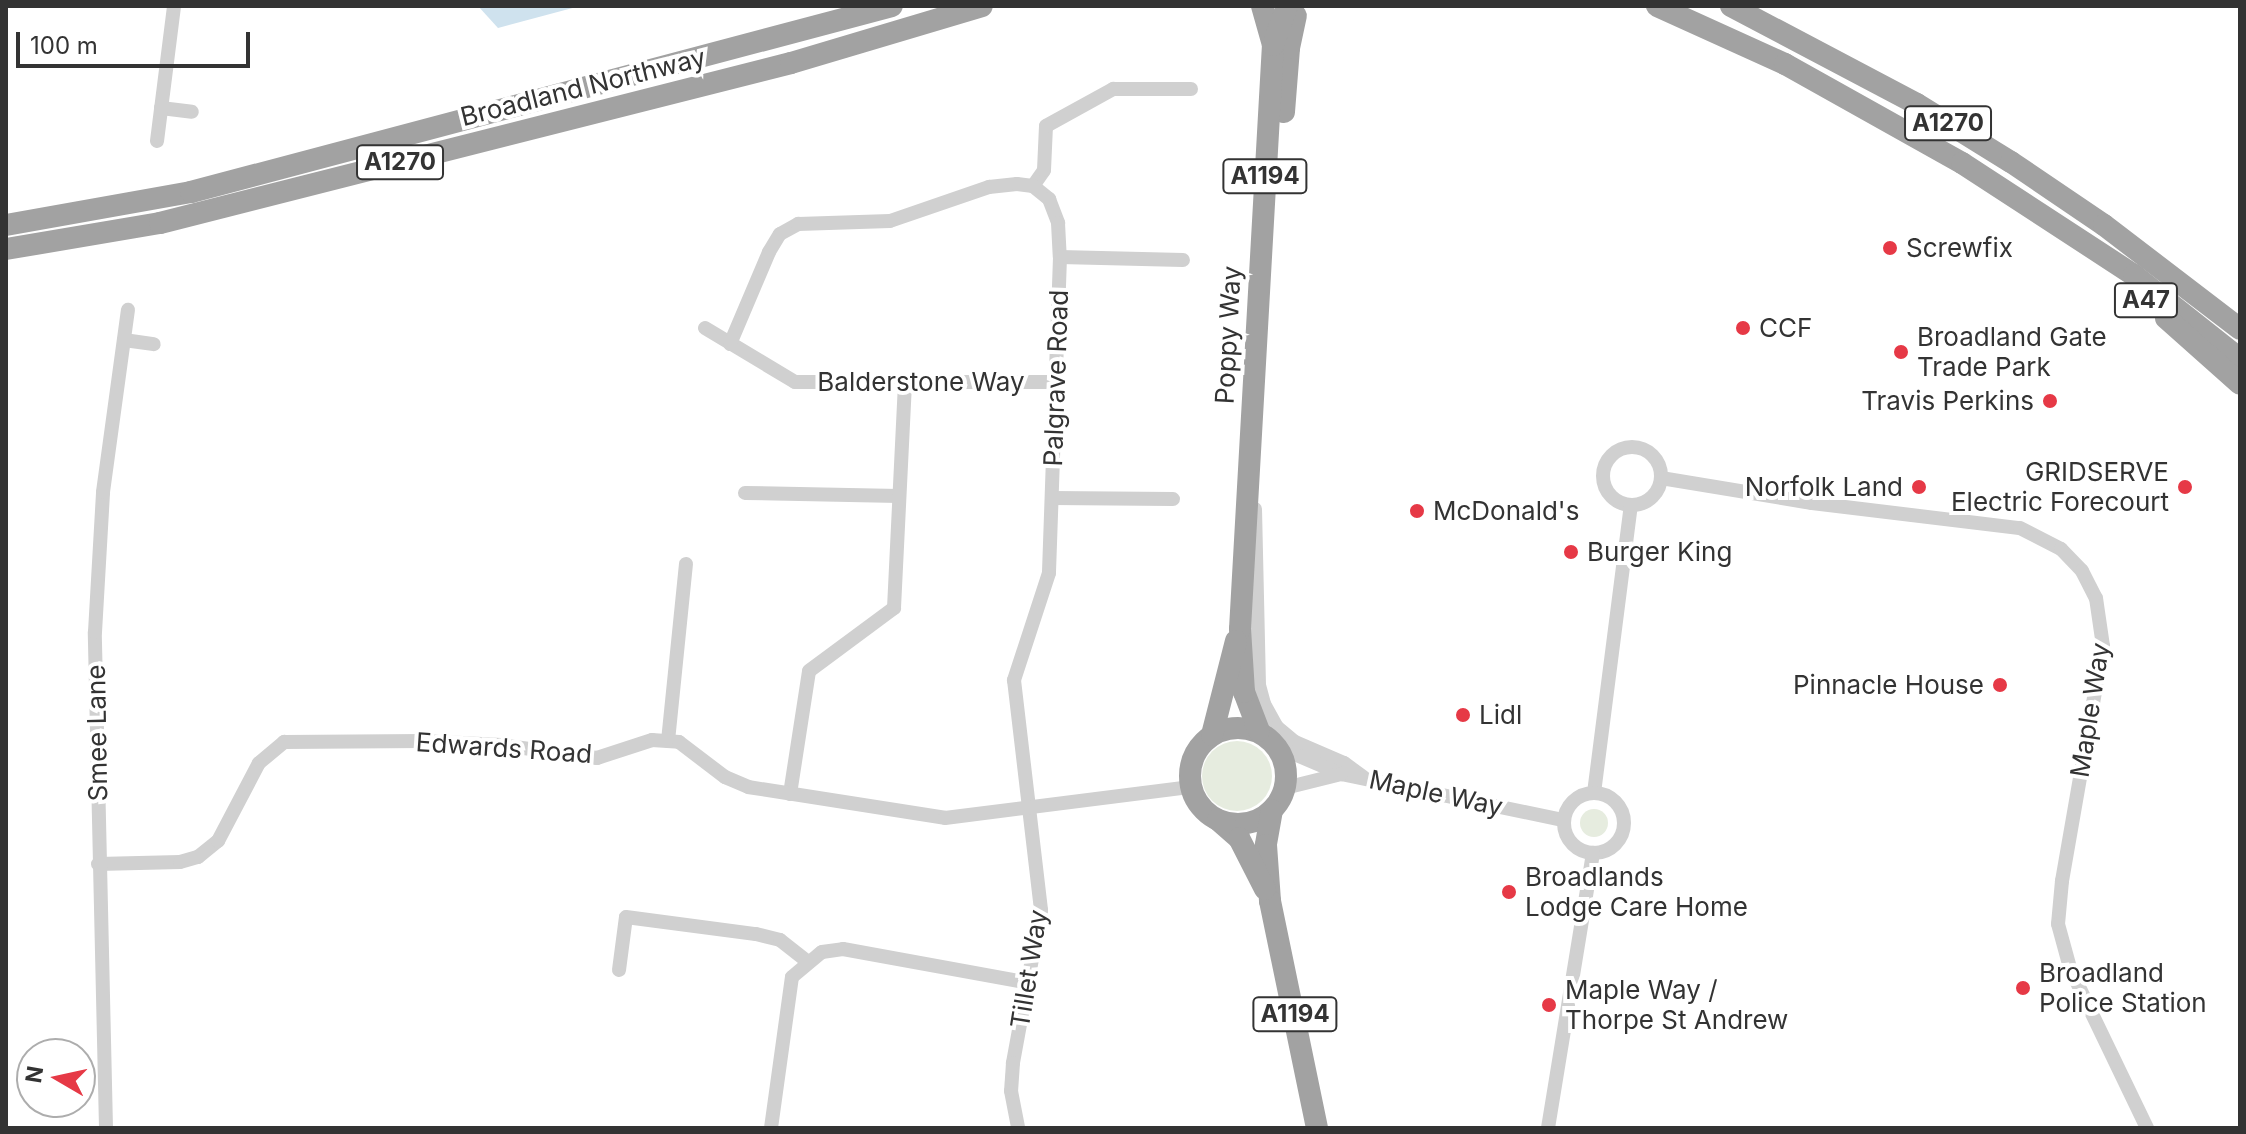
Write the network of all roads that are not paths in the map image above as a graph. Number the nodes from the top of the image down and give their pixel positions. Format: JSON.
{"nodes":[{"id":1,"x":174,"y":6,"type":"edge"},
{"id":2,"x":869,"y":6,"type":"edge"},
{"id":3,"x":892,"y":6,"type":"edge"},
{"id":4,"x":982,"y":6,"type":"edge"},
{"id":5,"x":1262,"y":6,"type":"edge"},
{"id":6,"x":1287,"y":6,"type":"edge"},
{"id":7,"x":1301,"y":6,"type":"edge"},
{"id":8,"x":1657,"y":6,"type":"edge"},
{"id":9,"x":1731,"y":6,"type":"edge"},
{"id":10,"x":809,"y":30,"type":"junction"},
{"id":11,"x":1273,"y":45,"type":"junction"},
{"id":12,"x":1191,"y":89,"type":"dead end"},
{"id":13,"x":161,"y":108,"type":"junction"},
{"id":14,"x":192,"y":112,"type":"dead end"},
{"id":15,"x":157,"y":141,"type":"dead end"},
{"id":16,"x":1033,"y":186,"type":"junction"},
{"id":17,"x":2048,"y":220,"type":"junction"},
{"id":18,"x":6,"y":225,"type":"edge"},
{"id":19,"x":6,"y":249,"type":"edge"},
{"id":20,"x":1060,"y":257,"type":"junction"},
{"id":21,"x":1183,"y":260,"type":"dead end"},
{"id":22,"x":1258,"y":307,"type":"junction"},
{"id":23,"x":128,"y":310,"type":"dead end"},
{"id":24,"x":705,"y":328,"type":"dead end"},
{"id":25,"x":2240,"y":329,"type":"edge"},
{"id":26,"x":124,"y":340,"type":"junction"},
{"id":27,"x":154,"y":344,"type":"dead end"},
{"id":28,"x":730,"y":344,"type":"junction"},
{"id":29,"x":2240,"y":359,"type":"edge"},
{"id":30,"x":905,"y":382,"type":"junction"},
{"id":31,"x":1056,"y":382,"type":"junction"},
{"id":32,"x":2240,"y":384,"type":"edge"},
{"id":33,"x":1250,"y":441,"type":"junction"},
{"id":34,"x":1661,"y":478,"type":"junction"},
{"id":35,"x":745,"y":493,"type":"dead end"},
{"id":36,"x":899,"y":496,"type":"junction"},
{"id":37,"x":1052,"y":498,"type":"junction"},
{"id":38,"x":1173,"y":499,"type":"dead end"},
{"id":39,"x":1631,"y":505,"type":"junction"},
{"id":40,"x":686,"y":564,"type":"dead end"},
{"id":41,"x":1240,"y":629,"type":"junction"},
{"id":42,"x":1259,"y":731,"type":"junction"},
{"id":43,"x":1212,"y":735,"type":"junction"},
{"id":44,"x":668,"y":741,"type":"junction"},
{"id":45,"x":1278,"y":747,"type":"junction"},
{"id":46,"x":1341,"y":774,"type":"junction"},
{"id":47,"x":1363,"y":777,"type":"junction"},
{"id":48,"x":1191,"y":787,"type":"junction"},
{"id":49,"x":1285,"y":788,"type":"junction"},
{"id":50,"x":1594,"y":793,"type":"junction"},
{"id":51,"x":790,"y":794,"type":"junction"},
{"id":52,"x":1030,"y":809,"type":"junction"},
{"id":53,"x":1272,"y":810,"type":"junction"},
{"id":54,"x":1218,"y":820,"type":"junction"},
{"id":55,"x":1563,"y":820,"type":"junction"},
{"id":56,"x":1593,"y":853,"type":"junction"},
{"id":57,"x":98,"y":864,"type":"junction"},
{"id":58,"x":1270,"y":901,"type":"junction"},
{"id":59,"x":808,"y":962,"type":"junction"},
{"id":60,"x":619,"y":970,"type":"dead end"},
{"id":61,"x":1030,"y":983,"type":"junction"},
{"id":62,"x":106,"y":1128,"type":"edge"},
{"id":63,"x":771,"y":1128,"type":"edge"},
{"id":64,"x":1018,"y":1128,"type":"edge"},
{"id":65,"x":1317,"y":1128,"type":"edge"},
{"id":66,"x":1548,"y":1128,"type":"edge"},
{"id":67,"x":2147,"y":1128,"type":"edge"}],
"edges":[{"from":1,"to":13,"type":"street"},
{"from":2,"to":10,"type":"highway"},
{"from":3,"to":10,"type":"highway","name":"Broadland Northway","number":"A1270"},
{"from":4,"to":19,"type":"highway","name":"Broadland Northway","number":"A1270"},
{"from":5,"to":11,"type":"highway","name":"Poppy Way","number":"A1194"},
{"from":6,"to":11,"type":"highway","name":"Poppy Way","number":"A1194"},
{"from":7,"to":22,"type":"highway"},
{"from":8,"to":17,"type":"highway","number":"A1270"},
{"from":9,"to":25,"type":"highway","number":"A1270"},
{"from":10,"to":18,"type":"highway","name":"Broadland Northway","number":"A1270"},
{"from":11,"to":22,"type":"highway","name":"Poppy Way","number":"A1194"},
{"from":12,"to":16,"type":"street"},
{"from":13,"to":14,"type":"street"},
{"from":13,"to":15,"type":"street"},
{"from":16,"to":20,"type":"street","name":"Palgrave Road"},
{"from":16,"to":28,"type":"street"},
{"from":17,"to":29,"type":"highway","number":"A1270"},
{"from":17,"to":32,"type":"highway","number":"A47"},
{"from":20,"to":21,"type":"street","name":"Palgrave Road"},
{"from":20,"to":31,"type":"street","name":"Palgrave Road"},
{"from":22,"to":33,"type":"highway","name":"Poppy Way","number":"A1194"},
{"from":23,"to":26,"type":"street","name":"Smee Lane"},
{"from":24,"to":28,"type":"street","name":"Balderstone Way"},
{"from":26,"to":27,"type":"street"},
{"from":26,"to":57,"type":"street","name":"Smee Lane"},
{"from":28,"to":30,"type":"street","name":"Balderstone Way"},
{"from":30,"to":31,"type":"street","name":"Balderstone Way"},
{"from":30,"to":36,"type":"street"},
{"from":31,"to":37,"type":"street","name":"Palgrave Road"},
{"from":33,"to":41,"type":"highway","name":"Poppy Way","number":"A1194"},
{"from":33,"to":47,"type":"street"},
{"from":34,"to":39,"type":"street"},
{"from":34,"to":39,"type":"street"},
{"from":34,"to":67,"type":"street","name":"Maple Way"},
{"from":35,"to":36,"type":"street"},
{"from":36,"to":51,"type":"street"},
{"from":37,"to":38,"type":"street","name":"Palgrave Road"},
{"from":37,"to":52,"type":"street","name":"Palgrave Road"},
{"from":39,"to":50,"type":"street"},
{"from":40,"to":44,"type":"street"},
{"from":41,"to":42,"type":"highway","name":"Poppy Way","number":"A1194"},
{"from":41,"to":43,"type":"highway","name":"Poppy Way","number":"A1194"},
{"from":42,"to":43,"type":"highway"},
{"from":42,"to":45,"type":"highway"},
{"from":43,"to":48,"type":"highway"},
{"from":44,"to":51,"type":"street"},
{"from":44,"to":57,"type":"street","name":"Edwards Road"},
{"from":45,"to":46,"type":"street","name":"Maple Way"},
{"from":45,"to":49,"type":"highway"},
{"from":46,"to":47,"type":"street","name":"Maple Way"},
{"from":46,"to":49,"type":"street","name":"Maple Way"},
{"from":47,"to":55,"type":"street","name":"Maple Way"},
{"from":48,"to":52,"type":"street"},
{"from":48,"to":54,"type":"highway"},
{"from":49,"to":53,"type":"highway"},
{"from":50,"to":55,"type":"street"},
{"from":50,"to":56,"type":"street"},
{"from":51,"to":52,"type":"street"},
{"from":52,"to":61,"type":"street","name":"Tillet Way"},
{"from":53,"to":54,"type":"highway"},
{"from":53,"to":58,"type":"highway","number":"A1194"},
{"from":54,"to":58,"type":"highway","number":"A1194"},
{"from":55,"to":56,"type":"street"},
{"from":56,"to":66,"type":"street"},
{"from":57,"to":62,"type":"street","name":"Smee Lane"},
{"from":58,"to":65,"type":"highway","number":"A1194"},
{"from":59,"to":60,"type":"street"},
{"from":59,"to":61,"type":"street"},
{"from":59,"to":63,"type":"street"},
{"from":61,"to":64,"type":"street","name":"Tillet Way"}]}
